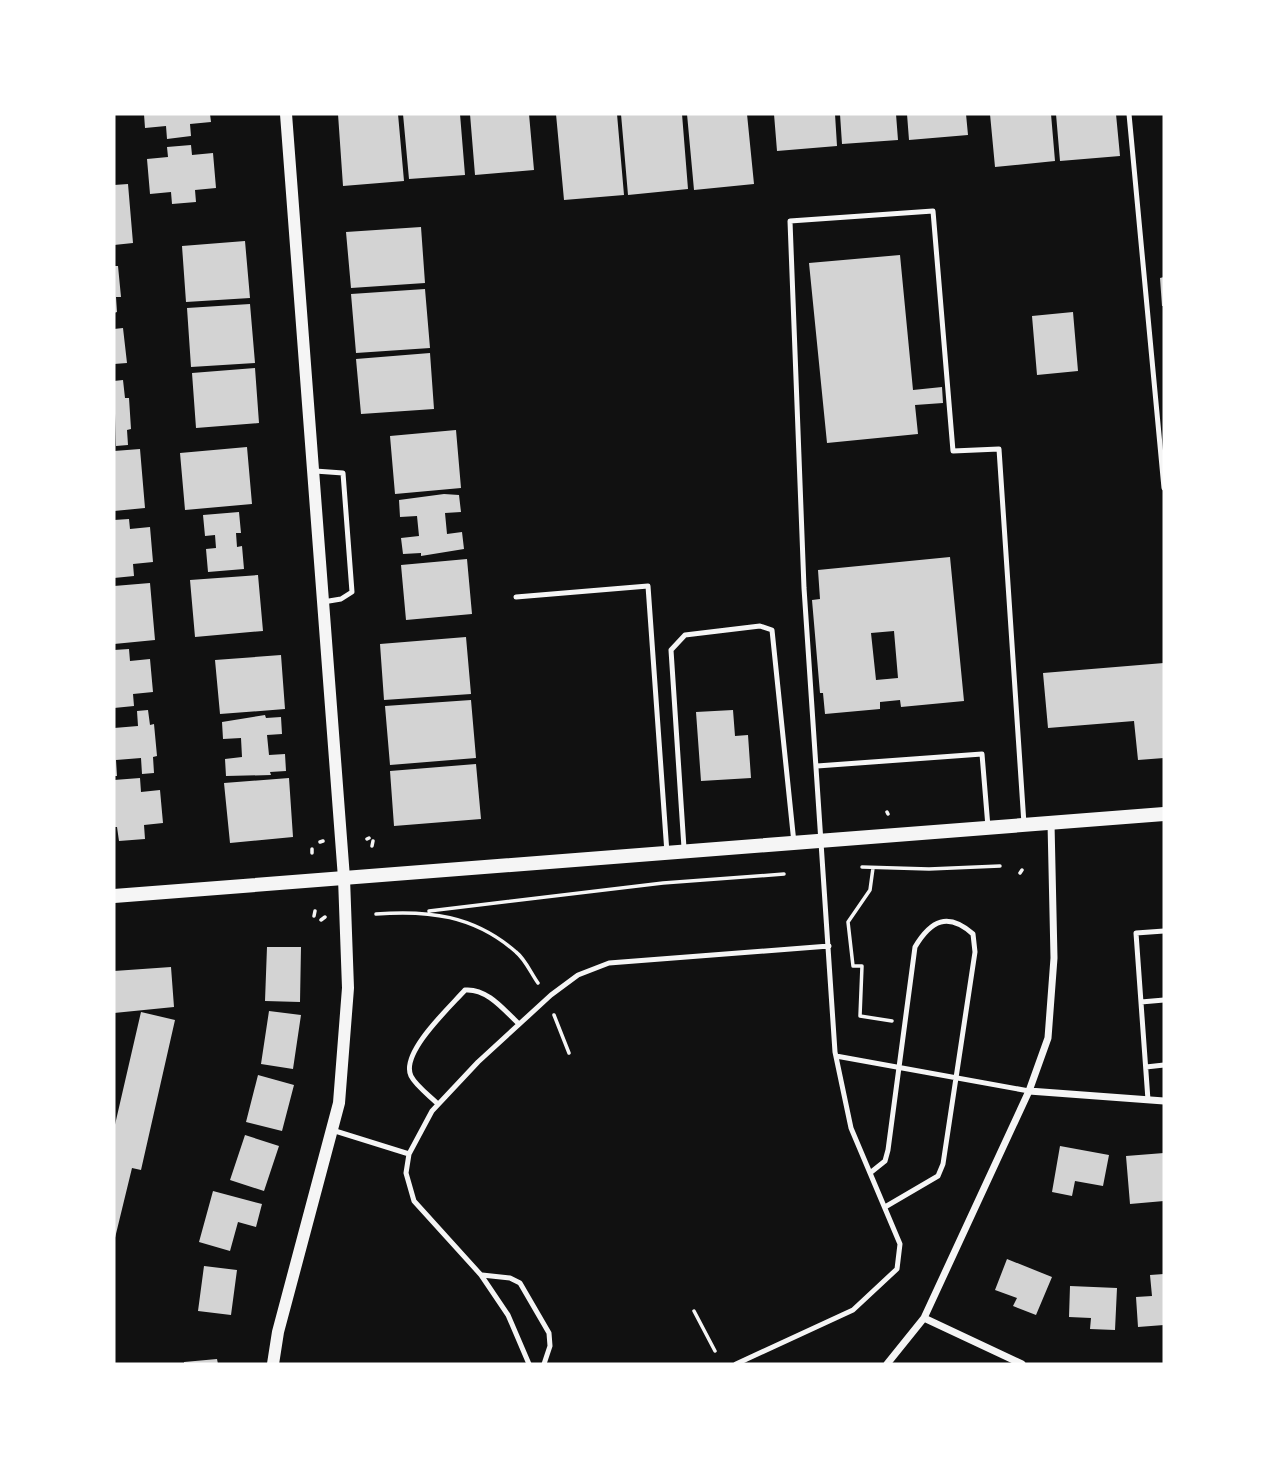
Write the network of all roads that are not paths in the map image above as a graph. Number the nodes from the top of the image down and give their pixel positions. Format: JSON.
{"nodes":[{"id":1,"x":286,"y":114,"type":"edge"},
{"id":2,"x":1129,"y":114,"type":"edge"},
{"id":3,"x":311,"y":471,"type":"junction"},
{"id":4,"x":1164,"y":488,"type":"edge"},
{"id":5,"x":516,"y":597,"type":"dead end"},
{"id":6,"x":323,"y":602,"type":"junction"},
{"id":7,"x":817,"y":766,"type":"junction"},
{"id":8,"x":1164,"y":814,"type":"edge"},
{"id":9,"x":1051,"y":822,"type":"junction"},
{"id":10,"x":1024,"y":824,"type":"junction"},
{"id":11,"x":988,"y":828,"type":"junction"},
{"id":12,"x":823,"y":840,"type":"junction"},
{"id":13,"x":794,"y":843,"type":"junction"},
{"id":14,"x":684,"y":851,"type":"junction"},
{"id":15,"x":667,"y":853,"type":"junction"},
{"id":16,"x":344,"y":878,"type":"junction"},
{"id":17,"x":114,"y":896,"type":"edge"},
{"id":18,"x":1164,"y":931,"type":"edge"},
{"id":19,"x":829,"y":946,"type":"junction"},
{"id":20,"x":1164,"y":1000,"type":"edge"},
{"id":21,"x":1141,"y":1002,"type":"junction"},
{"id":22,"x":519,"y":1024,"type":"junction"},
{"id":23,"x":835,"y":1056,"type":"junction"},
{"id":24,"x":1164,"y":1065,"type":"edge"},
{"id":25,"x":898,"y":1066,"type":"junction"},
{"id":26,"x":1146,"y":1067,"type":"junction"},
{"id":27,"x":955,"y":1075,"type":"junction"},
{"id":28,"x":1029,"y":1091,"type":"junction"},
{"id":29,"x":1164,"y":1101,"type":"edge"},
{"id":30,"x":1149,"y":1102,"type":"junction"},
{"id":31,"x":438,"y":1104,"type":"junction"},
{"id":32,"x":331,"y":1130,"type":"junction"},
{"id":33,"x":410,"y":1154,"type":"junction"},
{"id":34,"x":870,"y":1173,"type":"junction"},
{"id":35,"x":885,"y":1207,"type":"junction"},
{"id":36,"x":481,"y":1275,"type":"junction"},
{"id":37,"x":924,"y":1318,"type":"junction"},
{"id":38,"x":273,"y":1364,"type":"edge"},
{"id":39,"x":530,"y":1364,"type":"edge"},
{"id":40,"x":544,"y":1364,"type":"edge"},
{"id":41,"x":736,"y":1364,"type":"edge"},
{"id":42,"x":887,"y":1364,"type":"edge"},
{"id":43,"x":1022,"y":1364,"type":"edge"}],
"edges":[{"from":1,"to":3,"type":"street"},
{"from":2,"to":4,"type":"lane"},
{"from":3,"to":6,"type":"street"},
{"from":3,"to":6,"type":"lane"},
{"from":5,"to":15,"type":"lane"},
{"from":6,"to":16,"type":"street"},
{"from":7,"to":10,"type":"lane"},
{"from":7,"to":11,"type":"lane"},
{"from":7,"to":12,"type":"lane"},
{"from":8,"to":9,"type":"main road"},
{"from":9,"to":10,"type":"main road"},
{"from":9,"to":28,"type":"street"},
{"from":10,"to":11,"type":"main road"},
{"from":11,"to":12,"type":"main road"},
{"from":12,"to":13,"type":"main road"},
{"from":12,"to":19,"type":"lane"},
{"from":13,"to":14,"type":"main road"},
{"from":13,"to":14,"type":"lane"},
{"from":14,"to":15,"type":"main road"},
{"from":15,"to":16,"type":"main road"},
{"from":16,"to":17,"type":"main road"},
{"from":16,"to":32,"type":"street"},
{"from":18,"to":21,"type":"lane"},
{"from":19,"to":22,"type":"lane"},
{"from":19,"to":23,"type":"lane"},
{"from":20,"to":21,"type":"lane"},
{"from":21,"to":26,"type":"lane"},
{"from":22,"to":31,"type":"lane"},
{"from":22,"to":31,"type":"lane"},
{"from":23,"to":25,"type":"lane"},
{"from":23,"to":34,"type":"lane"},
{"from":24,"to":26,"type":"lane"},
{"from":25,"to":27,"type":"lane"},
{"from":25,"to":27,"type":"lane"},
{"from":25,"to":34,"type":"lane"},
{"from":26,"to":30,"type":"lane"},
{"from":27,"to":28,"type":"lane"},
{"from":27,"to":35,"type":"lane"},
{"from":28,"to":30,"type":"street"},
{"from":28,"to":37,"type":"street"},
{"from":29,"to":30,"type":"street"},
{"from":31,"to":33,"type":"lane"},
{"from":32,"to":33,"type":"lane"},
{"from":32,"to":38,"type":"street"},
{"from":33,"to":36,"type":"lane"},
{"from":34,"to":35,"type":"lane"},
{"from":35,"to":41,"type":"lane"},
{"from":36,"to":39,"type":"lane"},
{"from":36,"to":40,"type":"lane"},
{"from":37,"to":42,"type":"street"},
{"from":37,"to":43,"type":"street"}]}
